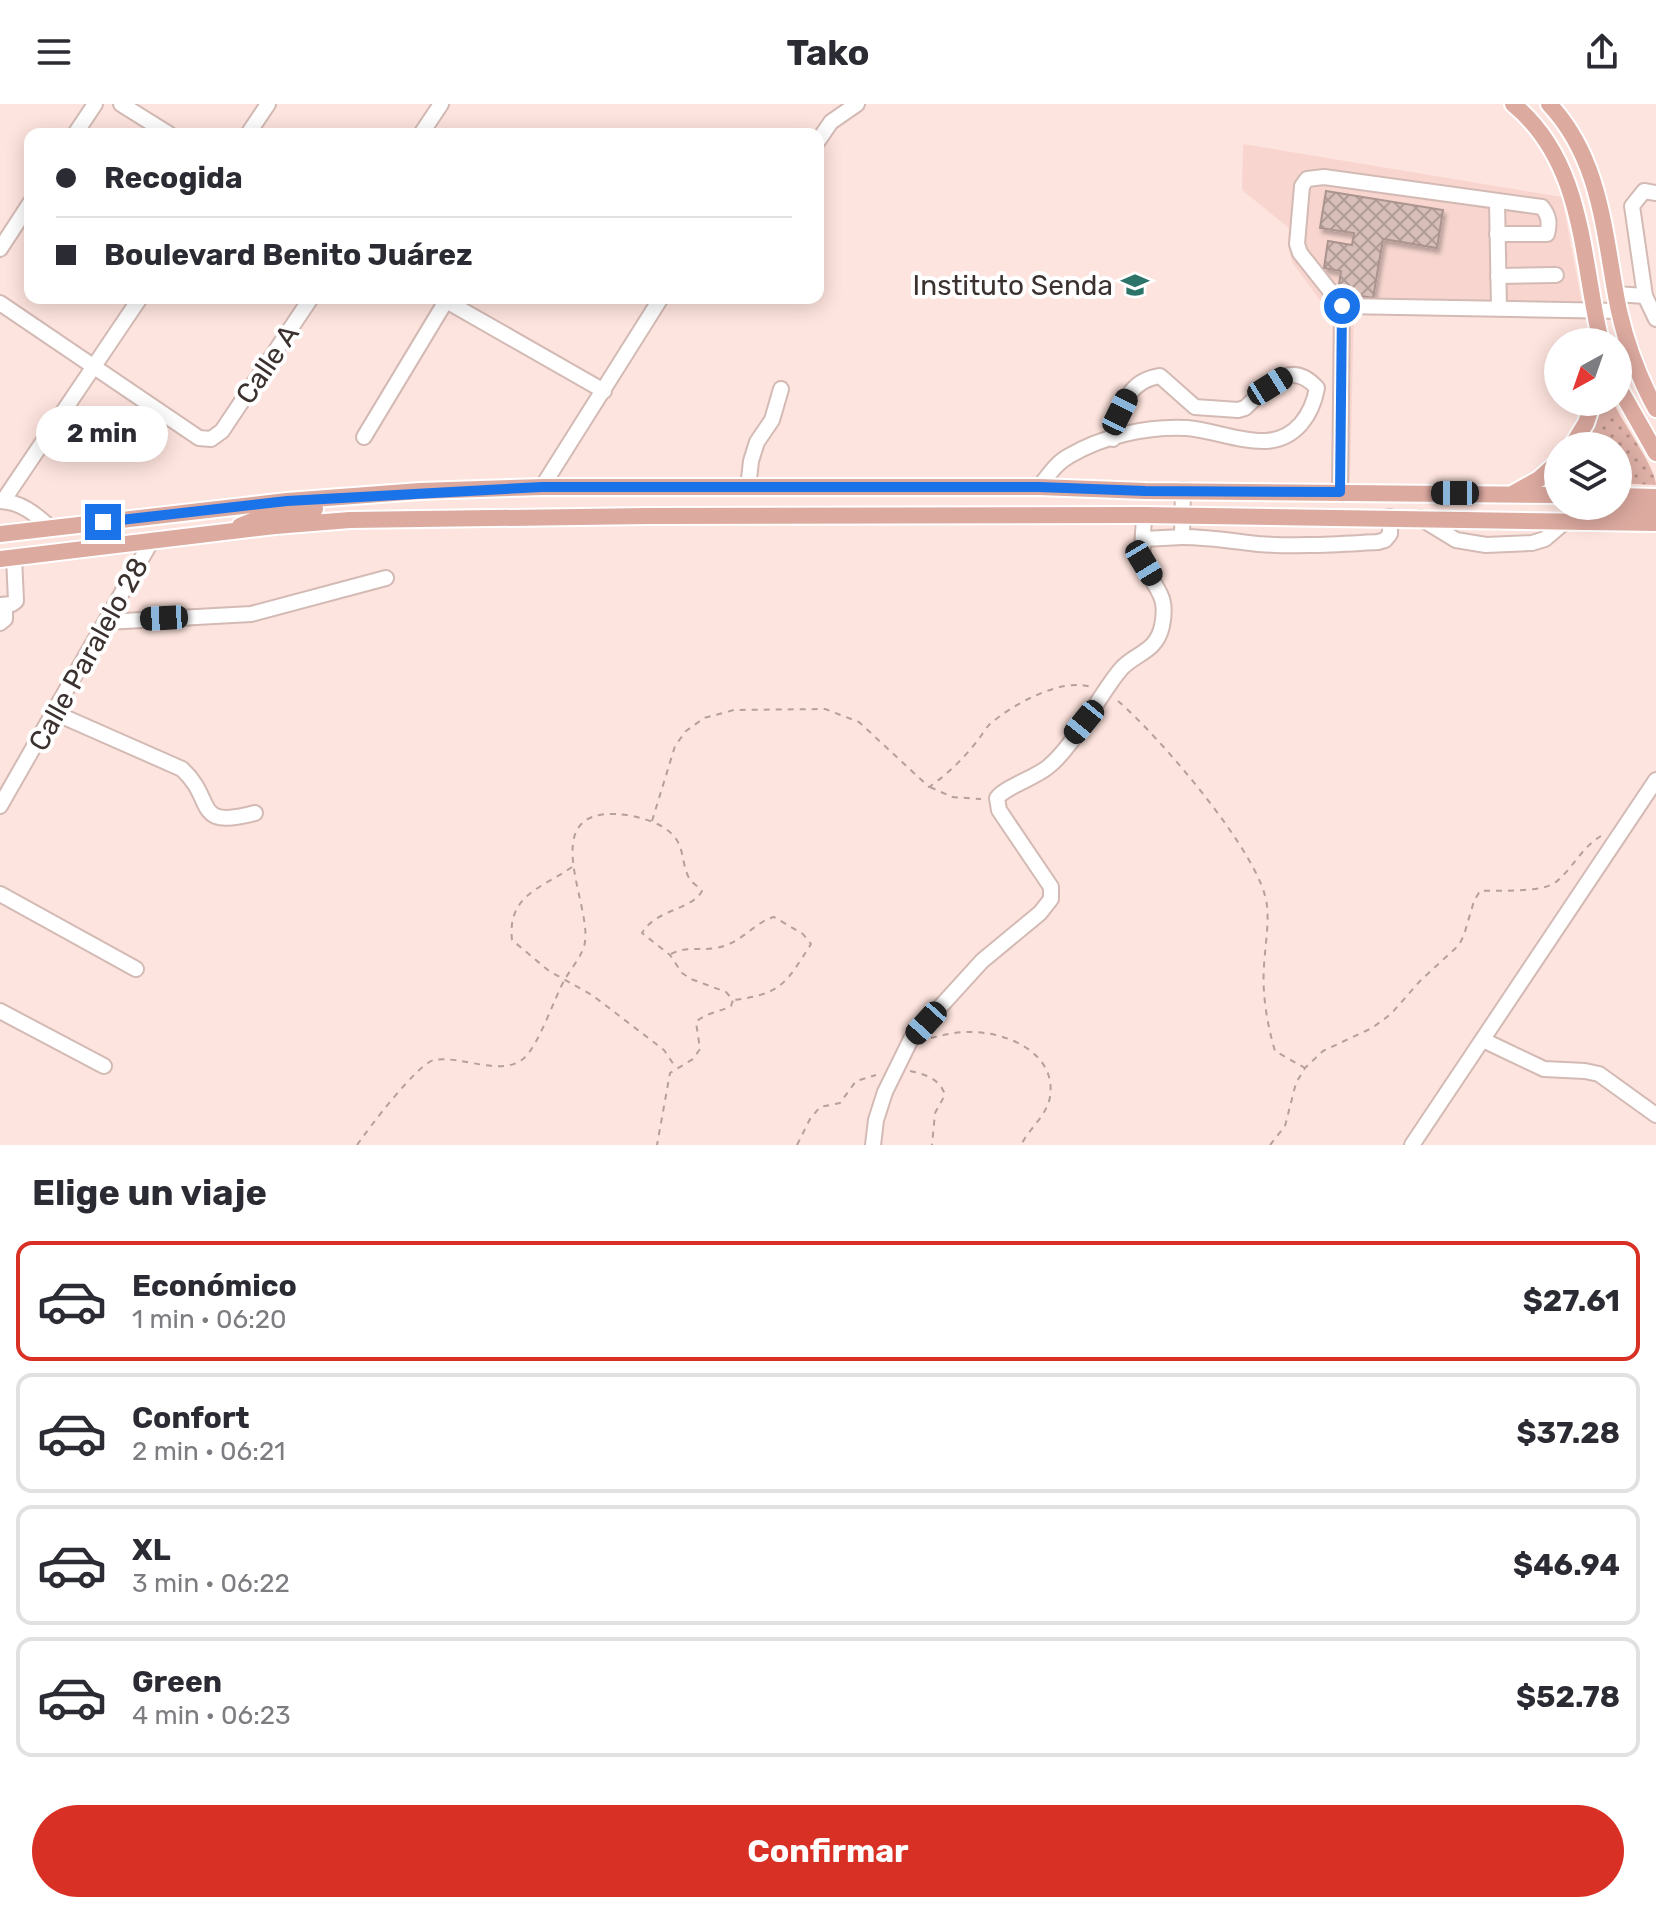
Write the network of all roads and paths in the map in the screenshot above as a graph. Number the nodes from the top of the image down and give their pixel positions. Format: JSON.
{"nodes":[{"id":1,"x":95,"y":104,"type":"edge"},
{"id":2,"x":121,"y":104,"type":"edge"},
{"id":3,"x":268,"y":104,"type":"edge"},
{"id":4,"x":441,"y":104,"type":"edge"},
{"id":5,"x":857,"y":104,"type":"edge"},
{"id":6,"x":1513,"y":104,"type":"edge"},
{"id":7,"x":1549,"y":104,"type":"edge"},
{"id":8,"x":79,"y":128,"type":"edge"},
{"id":9,"x":159,"y":128,"type":"edge"},
{"id":10,"x":252,"y":128,"type":"edge"},
{"id":11,"x":425,"y":128,"type":"edge"},
{"id":12,"x":824,"y":132,"type":"edge"},
{"id":13,"x":1656,"y":193,"type":"edge"},
{"id":14,"x":1497,"y":201,"type":"junction"},
{"id":15,"x":24,"y":212,"type":"edge"},
{"id":16,"x":1497,"y":234,"type":"junction"},
{"id":17,"x":0,"y":249,"type":"edge"},
{"id":18,"x":1556,"y":275,"type":"dead end"},
{"id":19,"x":1498,"y":276,"type":"junction"},
{"id":20,"x":1645,"y":296,"type":"junction"},
{"id":21,"x":1618,"y":302,"type":"junction"},
{"id":22,"x":0,"y":303,"type":"edge"},
{"id":23,"x":136,"y":304,"type":"edge"},
{"id":24,"x":307,"y":304,"type":"edge"},
{"id":25,"x":441,"y":304,"type":"edge"},
{"id":26,"x":453,"y":304,"type":"edge"},
{"id":27,"x":657,"y":304,"type":"edge"},
{"id":28,"x":1342,"y":306,"type":"junction"},
{"id":29,"x":1499,"y":308,"type":"junction"},
{"id":30,"x":1594,"y":309,"type":"junction"},
{"id":31,"x":1656,"y":319,"type":"edge"},
{"id":32,"x":1598,"y":328,"type":"edge"},
{"id":33,"x":95,"y":367,"type":"junction"},
{"id":34,"x":781,"y":389,"type":"dead end"},
{"id":35,"x":604,"y":391,"type":"junction"},
{"id":36,"x":1656,"y":409,"type":"edge"},
{"id":37,"x":1632,"y":411,"type":"edge"},
{"id":38,"x":364,"y":437,"type":"dead end"},
{"id":39,"x":1113,"y":439,"type":"junction"},
{"id":40,"x":1656,"y":453,"type":"edge"},
{"id":41,"x":1544,"y":475,"type":"edge"},
{"id":42,"x":542,"y":487,"type":"junction"},
{"id":43,"x":1039,"y":487,"type":"junction"},
{"id":44,"x":748,"y":488,"type":"junction"},
{"id":45,"x":1183,"y":490,"type":"junction"},
{"id":46,"x":1340,"y":492,"type":"junction"},
{"id":47,"x":1512,"y":494,"type":"junction"},
{"id":48,"x":1544,"y":495,"type":"edge"},
{"id":49,"x":1632,"y":496,"type":"edge"},
{"id":50,"x":339,"y":497,"type":"junction"},
{"id":51,"x":1656,"y":497,"type":"edge"},
{"id":52,"x":2,"y":501,"type":"edge"},
{"id":53,"x":1656,"y":510,"type":"edge"},
{"id":54,"x":1144,"y":515,"type":"junction"},
{"id":55,"x":1181,"y":515,"type":"junction"},
{"id":56,"x":1390,"y":517,"type":"junction"},
{"id":57,"x":1419,"y":518,"type":"junction"},
{"id":58,"x":1573,"y":521,"type":"junction"},
{"id":59,"x":1656,"y":523,"type":"edge"},
{"id":60,"x":51,"y":528,"type":"junction"},
{"id":61,"x":229,"y":532,"type":"junction"},
{"id":62,"x":0,"y":534,"type":"edge"},
{"id":63,"x":1182,"y":537,"type":"junction"},
{"id":64,"x":1144,"y":539,"type":"junction"},
{"id":65,"x":151,"y":542,"type":"junction"},
{"id":66,"x":7,"y":558,"type":"edge"},
{"id":67,"x":386,"y":578,"type":"dead end"},
{"id":68,"x":3,"y":605,"type":"edge"},
{"id":69,"x":106,"y":622,"type":"junction"},
{"id":70,"x":0,"y":623,"type":"edge"},
{"id":71,"x":55,"y":713,"type":"junction"},
{"id":72,"x":1656,"y":780,"type":"edge"},
{"id":73,"x":929,"y":787,"type":"dead end"},
{"id":74,"x":997,"y":798,"type":"junction"},
{"id":75,"x":0,"y":806,"type":"edge"},
{"id":76,"x":255,"y":813,"type":"dead end"},
{"id":77,"x":1618,"y":836,"type":"junction"},
{"id":78,"x":573,"y":866,"type":"junction"},
{"id":79,"x":0,"y":894,"type":"edge"},
{"id":80,"x":670,"y":955,"type":"junction"},
{"id":81,"x":136,"y":969,"type":"dead end"},
{"id":82,"x":565,"y":979,"type":"junction"},
{"id":83,"x":733,"y":1000,"type":"junction"},
{"id":84,"x":0,"y":1011,"type":"edge"},
{"id":85,"x":911,"y":1039,"type":"junction"},
{"id":86,"x":1483,"y":1040,"type":"junction"},
{"id":87,"x":104,"y":1066,"type":"dead end"},
{"id":88,"x":676,"y":1068,"type":"junction"},
{"id":89,"x":1656,"y":1115,"type":"edge"},
{"id":90,"x":357,"y":1145,"type":"edge"},
{"id":91,"x":657,"y":1145,"type":"edge"},
{"id":92,"x":873,"y":1145,"type":"edge"},
{"id":93,"x":1021,"y":1145,"type":"edge"},
{"id":94,"x":1270,"y":1145,"type":"edge"},
{"id":95,"x":1412,"y":1145,"type":"edge"}],
"edges":[{"from":1,"to":8,"type":"street"},
{"from":2,"to":9,"type":"street"},
{"from":3,"to":10,"type":"street"},
{"from":4,"to":11,"type":"street"},
{"from":5,"to":12,"type":"street"},
{"from":6,"to":30,"type":"main road"},
{"from":7,"to":21,"type":"main road"},
{"from":13,"to":20,"type":"street"},
{"from":14,"to":16,"type":"street"},
{"from":14,"to":16,"type":"street"},
{"from":14,"to":28,"type":"street"},
{"from":15,"to":17,"type":"street"},
{"from":16,"to":19,"type":"street"},
{"from":18,"to":19,"type":"street"},
{"from":19,"to":29,"type":"street"},
{"from":20,"to":21,"type":"street"},
{"from":20,"to":31,"type":"street"},
{"from":21,"to":30,"type":"street"},
{"from":21,"to":36,"type":"main road"},
{"from":22,"to":33,"type":"street"},
{"from":23,"to":33,"type":"street"},
{"from":24,"to":33,"type":"street","name":"Calle A"},
{"from":25,"to":38,"type":"street"},
{"from":26,"to":35,"type":"street"},
{"from":27,"to":35,"type":"street"},
{"from":28,"to":29,"type":"street"},
{"from":28,"to":46,"type":"street"},
{"from":29,"to":30,"type":"street"},
{"from":30,"to":32,"type":"main road"},
{"from":33,"to":52,"type":"street"},
{"from":34,"to":44,"type":"street"},
{"from":35,"to":42,"type":"street"},
{"from":37,"to":40,"type":"main road"},
{"from":39,"to":39,"type":"street"},
{"from":39,"to":43,"type":"street"},
{"from":41,"to":47,"type":"main road"},
{"from":42,"to":44,"type":"main road"},
{"from":42,"to":50,"type":"main road"},
{"from":43,"to":44,"type":"main road"},
{"from":43,"to":45,"type":"main road"},
{"from":45,"to":46,"type":"main road"},
{"from":45,"to":55,"type":"street"},
{"from":46,"to":47,"type":"main road"},
{"from":47,"to":48,"type":"main road"},
{"from":49,"to":51,"type":"main road"},
{"from":50,"to":60,"type":"main road"},
{"from":50,"to":61,"type":"main road"},
{"from":52,"to":60,"type":"street"},
{"from":53,"to":58,"type":"main road"},
{"from":54,"to":55,"type":"main road"},
{"from":54,"to":61,"type":"main road"},
{"from":54,"to":64,"type":"street"},
{"from":55,"to":56,"type":"main road"},
{"from":55,"to":63,"type":"street"},
{"from":56,"to":57,"type":"main road"},
{"from":56,"to":63,"type":"street"},
{"from":57,"to":58,"type":"main road"},
{"from":57,"to":58,"type":"street"},
{"from":58,"to":59,"type":"main road"},
{"from":60,"to":62,"type":"main road"},
{"from":61,"to":65,"type":"main road"},
{"from":63,"to":64,"type":"street"},
{"from":64,"to":74,"type":"street"},
{"from":65,"to":66,"type":"main road"},
{"from":65,"to":69,"type":"street","name":"Calle Paralelo 28"},
{"from":66,"to":68,"type":"street"},
{"from":67,"to":69,"type":"street"},
{"from":68,"to":70,"type":"street"},
{"from":69,"to":71,"type":"street","name":"Calle Paralelo 28"},
{"from":71,"to":75,"type":"street","name":"Calle Paralelo 28"},
{"from":71,"to":76,"type":"street"},
{"from":72,"to":77,"type":"street"},
{"from":73,"to":74,"type":"path"},
{"from":74,"to":85,"type":"street"},
{"from":77,"to":86,"type":"street"},
{"from":77,"to":94,"type":"path"},
{"from":78,"to":80,"type":"path"},
{"from":78,"to":82,"type":"path"},
{"from":78,"to":82,"type":"path"},
{"from":79,"to":81,"type":"street"},
{"from":80,"to":83,"type":"path"},
{"from":80,"to":83,"type":"path"},
{"from":82,"to":88,"type":"path"},
{"from":82,"to":90,"type":"path"},
{"from":83,"to":88,"type":"path"},
{"from":84,"to":87,"type":"street"},
{"from":85,"to":92,"type":"street"},
{"from":85,"to":93,"type":"path"},
{"from":86,"to":89,"type":"street"},
{"from":86,"to":95,"type":"street"},
{"from":88,"to":91,"type":"path"}]}
